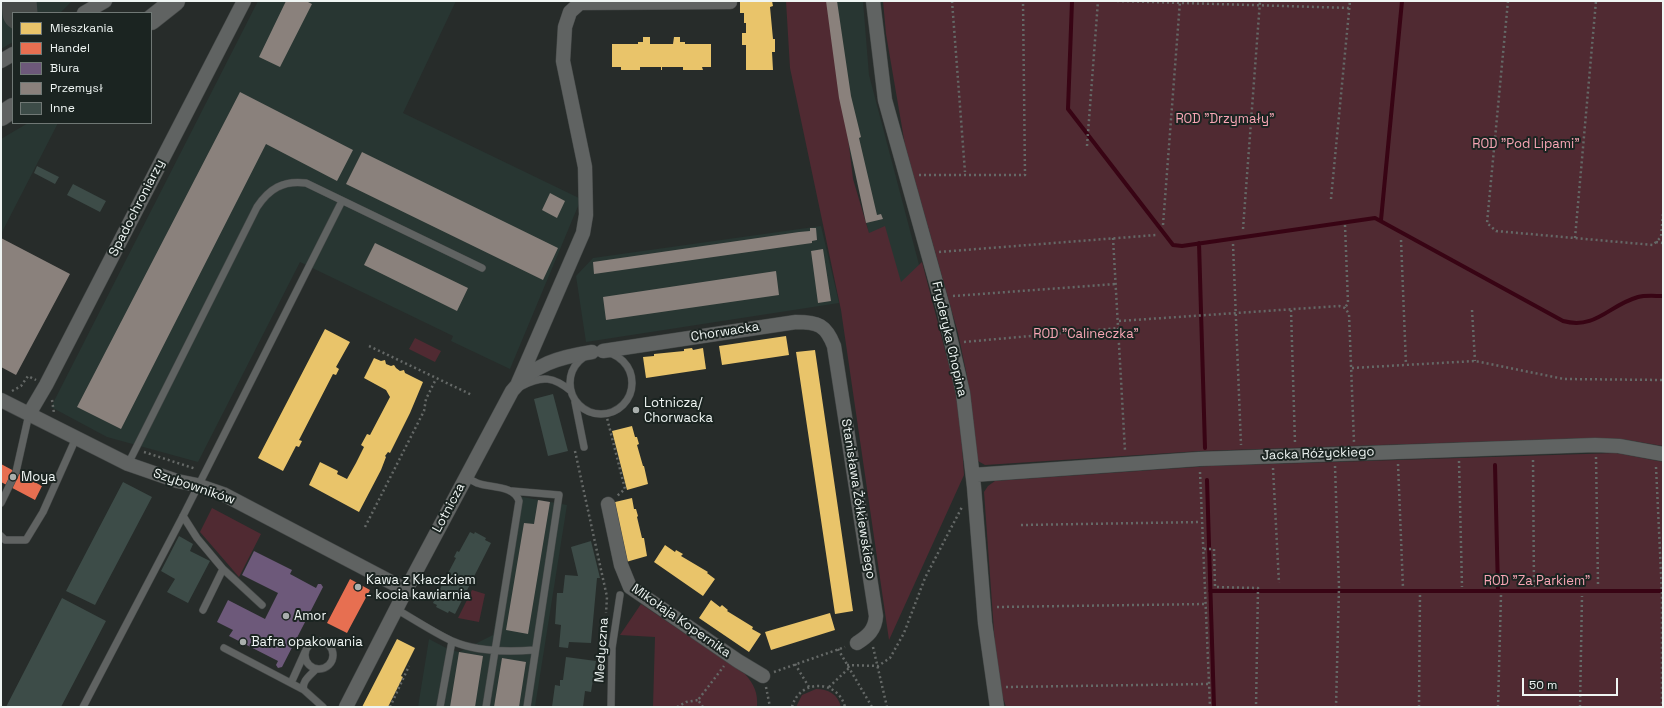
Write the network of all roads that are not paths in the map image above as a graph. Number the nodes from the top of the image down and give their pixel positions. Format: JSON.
{"nodes":[{"id":1,"x":105,"y":1,"type":"edge"},
{"id":2,"x":175,"y":1,"type":"edge"},
{"id":3,"x":244,"y":1,"type":"edge"},
{"id":4,"x":873,"y":1,"type":"edge"},
{"id":5,"x":730,"y":2,"type":"edge"},
{"id":6,"x":86,"y":12,"type":"edge"},
{"id":7,"x":152,"y":19,"type":"edge"},
{"id":8,"x":12,"y":55,"type":"edge"},
{"id":9,"x":1,"y":61,"type":"edge"},
{"id":10,"x":12,"y":109,"type":"edge"},
{"id":11,"x":1,"y":116,"type":"edge"},
{"id":12,"x":342,"y":200,"type":"junction"},
{"id":13,"x":482,"y":268,"type":"dead end"},
{"id":14,"x":834,"y":346,"type":"joint"},
{"id":15,"x":598,"y":352,"type":"junction"},
{"id":16,"x":515,"y":388,"type":"junction"},
{"id":17,"x":571,"y":391,"type":"junction"},
{"id":18,"x":575,"y":400,"type":"junction"},
{"id":19,"x":2,"y":403,"type":"edge"},
{"id":20,"x":29,"y":414,"type":"junction"},
{"id":21,"x":76,"y":438,"type":"junction"},
{"id":22,"x":584,"y":447,"type":"dead end"},
{"id":23,"x":1663,"y":454,"type":"edge"},
{"id":24,"x":128,"y":464,"type":"junction"},
{"id":25,"x":466,"y":477,"type":"junction"},
{"id":26,"x":974,"y":481,"type":"junction"},
{"id":27,"x":197,"y":485,"type":"junction"},
{"id":28,"x":512,"y":491,"type":"junction"},
{"id":29,"x":1,"y":503,"type":"edge"},
{"id":30,"x":608,"y":504,"type":"road end"},
{"id":31,"x":182,"y":516,"type":"junction"},
{"id":32,"x":1,"y":536,"type":"edge"},
{"id":33,"x":224,"y":569,"type":"junction"},
{"id":34,"x":406,"y":590,"type":"junction"},
{"id":35,"x":620,"y":595,"type":"dead end"},
{"id":36,"x":262,"y":605,"type":"dead end"},
{"id":37,"x":396,"y":609,"type":"junction"},
{"id":38,"x":203,"y":610,"type":"dead end"},
{"id":39,"x":452,"y":641,"type":"junction"},
{"id":40,"x":857,"y":643,"type":"road end"},
{"id":41,"x":224,"y":648,"type":"dead end"},
{"id":42,"x":534,"y":650,"type":"junction"},
{"id":43,"x":496,"y":651,"type":"junction"},
{"id":44,"x":305,"y":652,"type":"junction"},
{"id":45,"x":316,"y":669,"type":"junction"},
{"id":46,"x":763,"y":676,"type":"road end"},
{"id":47,"x":291,"y":682,"type":"junction"},
{"id":48,"x":304,"y":690,"type":"junction"},
{"id":49,"x":83,"y":707,"type":"edge"},
{"id":50,"x":323,"y":707,"type":"edge"},
{"id":51,"x":346,"y":707,"type":"edge"},
{"id":52,"x":440,"y":707,"type":"edge"},
{"id":53,"x":486,"y":707,"type":"edge"},
{"id":54,"x":527,"y":707,"type":"edge"},
{"id":55,"x":611,"y":707,"type":"edge"},
{"id":56,"x":997,"y":707,"type":"edge"}],
"edges":[{"from":1,"to":6,"type":"street"},
{"from":2,"to":7,"type":"street"},
{"from":3,"to":20,"type":"street","name":"Spadochroniarzy"},
{"from":4,"to":26,"type":"street","name":"Fryderyka Chopina"},
{"from":5,"to":16,"type":"street"},
{"from":8,"to":9,"type":"street"},
{"from":10,"to":11,"type":"street"},
{"from":12,"to":13,"type":"lane"},
{"from":12,"to":24,"type":"lane"},
{"from":12,"to":27,"type":"lane"},
{"from":14,"to":15,"type":"street","name":"Chorwacka"},
{"from":14,"to":40,"type":"street","name":"Stanisława Żółkiewskiego"},
{"from":15,"to":16,"type":"street","name":"Lotnicza"},
{"from":15,"to":17,"type":"lane"},
{"from":15,"to":18,"type":"lane"},
{"from":16,"to":17,"type":"lane"},
{"from":16,"to":25,"type":"street","name":"Lotnicza"},
{"from":17,"to":18,"type":"lane"},
{"from":18,"to":22,"type":"lane"},
{"from":19,"to":20,"type":"street","name":"Szybowników"},
{"from":20,"to":21,"type":"street","name":"Szybowników"},
{"from":20,"to":29,"type":"lane"},
{"from":21,"to":24,"type":"street","name":"Szybowników"},
{"from":21,"to":32,"type":"lane"},
{"from":23,"to":26,"type":"street","name":"Jacka Różyckiego"},
{"from":24,"to":27,"type":"street","name":"Szybowników"},
{"from":25,"to":28,"type":"lane"},
{"from":25,"to":34,"type":"street","name":"Lotnicza"},
{"from":26,"to":56,"type":"street","name":"Fryderyka Chopina"},
{"from":27,"to":31,"type":"lane"},
{"from":27,"to":34,"type":"street","name":"Szybowników"},
{"from":28,"to":42,"type":"lane"},
{"from":28,"to":43,"type":"lane"},
{"from":30,"to":46,"type":"street","name":"Mikołaja Kopernika"},
{"from":31,"to":33,"type":"lane"},
{"from":31,"to":49,"type":"lane"},
{"from":33,"to":36,"type":"lane"},
{"from":33,"to":38,"type":"lane"},
{"from":34,"to":37,"type":"street","name":"Lotnicza"},
{"from":35,"to":55,"type":"lane","name":"Medyczna"},
{"from":37,"to":39,"type":"lane"},
{"from":37,"to":51,"type":"street","name":"Lotnicza"},
{"from":39,"to":43,"type":"lane"},
{"from":39,"to":52,"type":"lane"},
{"from":41,"to":47,"type":"lane"},
{"from":42,"to":43,"type":"lane"},
{"from":42,"to":54,"type":"lane"},
{"from":43,"to":53,"type":"lane"},
{"from":44,"to":45,"type":"lane"},
{"from":44,"to":45,"type":"lane"},
{"from":44,"to":47,"type":"lane"},
{"from":45,"to":48,"type":"lane"},
{"from":47,"to":48,"type":"lane"},
{"from":48,"to":50,"type":"lane"}]}
